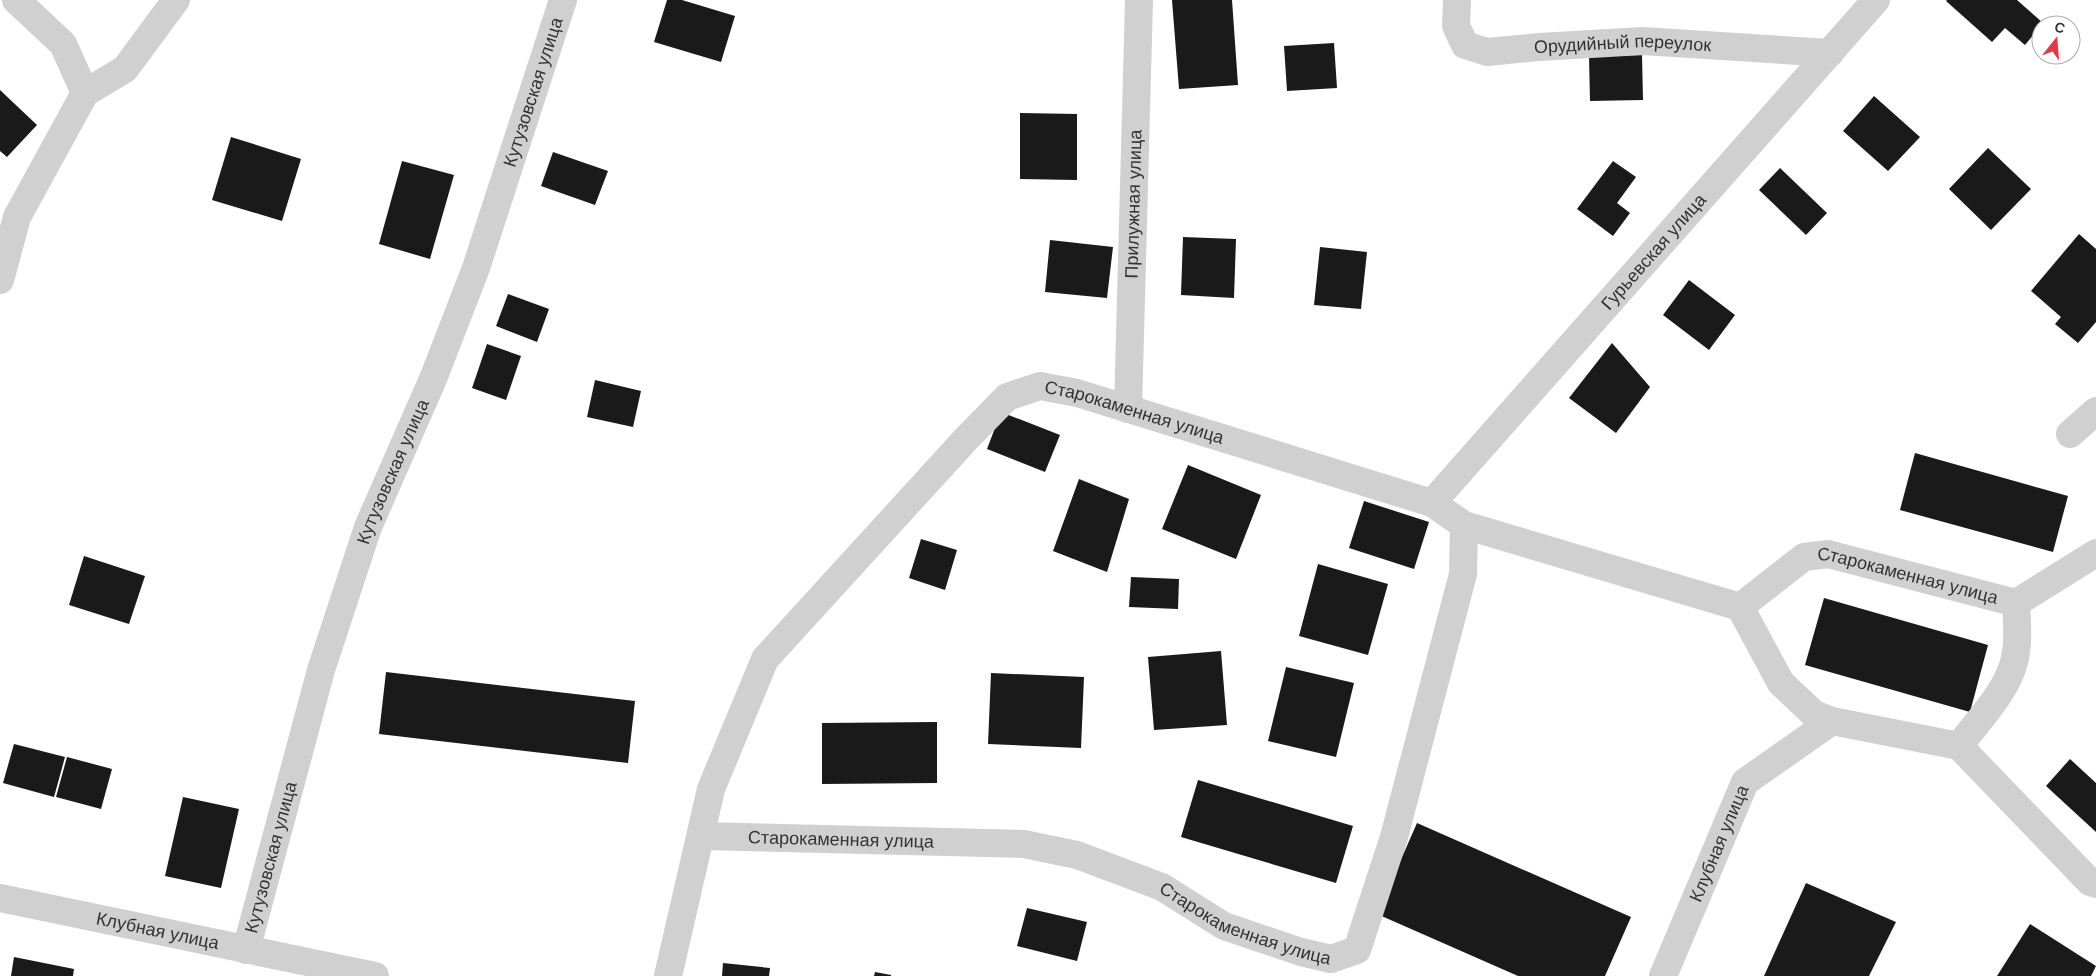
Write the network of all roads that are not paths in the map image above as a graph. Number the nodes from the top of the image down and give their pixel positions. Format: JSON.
{"nodes":[{"id":1,"x":16,"y":0,"type":"edge"},
{"id":2,"x":176,"y":0,"type":"edge"},
{"id":3,"x":564,"y":0,"type":"edge"},
{"id":4,"x":1139,"y":0,"type":"edge"},
{"id":5,"x":1457,"y":0,"type":"edge"},
{"id":6,"x":1876,"y":0,"type":"edge"},
{"id":7,"x":1830,"y":53,"type":"junction"},
{"id":8,"x":85,"y":93,"type":"junction"},
{"id":9,"x":0,"y":280,"type":"edge"},
{"id":10,"x":1128,"y":409,"type":"junction"},
{"id":11,"x":2096,"y":411,"type":"edge"},
{"id":12,"x":2070,"y":434,"type":"dead end"},
{"id":13,"x":1432,"y":503,"type":"junction"},
{"id":14,"x":1464,"y":525,"type":"junction"},
{"id":15,"x":2096,"y":553,"type":"edge"},
{"id":16,"x":2016,"y":604,"type":"junction"},
{"id":17,"x":1740,"y":607,"type":"junction"},
{"id":18,"x":1832,"y":721,"type":"junction"},
{"id":19,"x":1959,"y":746,"type":"junction"},
{"id":20,"x":701,"y":836,"type":"junction"},
{"id":21,"x":2096,"y":884,"type":"edge"},
{"id":22,"x":0,"y":898,"type":"edge"},
{"id":23,"x":246,"y":950,"type":"junction"},
{"id":24,"x":374,"y":976,"type":"edge"},
{"id":25,"x":668,"y":976,"type":"edge"},
{"id":26,"x":1663,"y":976,"type":"edge"}],
"edges":[{"from":1,"to":8,"type":"street"},
{"from":2,"to":8,"type":"street"},
{"from":3,"to":23,"type":"street","name":"Кутузовская улица"},
{"from":4,"to":10,"type":"street","name":"Прилужная улица"},
{"from":5,"to":7,"type":"street","name":"Орудийный переулок"},
{"from":6,"to":7,"type":"street","name":"Гурьевская улица"},
{"from":7,"to":13,"type":"street","name":"Гурьевская улица"},
{"from":8,"to":9,"type":"street"},
{"from":10,"to":13,"type":"street","name":"Старокаменная улица"},
{"from":10,"to":20,"type":"street","name":"Старокаменная улица"},
{"from":11,"to":12,"type":"street"},
{"from":13,"to":14,"type":"street","name":"Старокаменная улица"},
{"from":14,"to":17,"type":"street","name":"Старокаменная улица"},
{"from":14,"to":20,"type":"street","name":"Старокаменная улица"},
{"from":15,"to":16,"type":"street","name":"Старокаменная улица"},
{"from":16,"to":17,"type":"street","name":"Старокаменная улица"},
{"from":16,"to":19,"type":"street"},
{"from":17,"to":18,"type":"street"},
{"from":18,"to":19,"type":"street"},
{"from":18,"to":26,"type":"street","name":"Клубная улица"},
{"from":19,"to":21,"type":"street"},
{"from":20,"to":25,"type":"street","name":"Старокаменная улица"},
{"from":22,"to":23,"type":"street","name":"Клубная улица"},
{"from":23,"to":24,"type":"street","name":"Клубная улица"}]}
